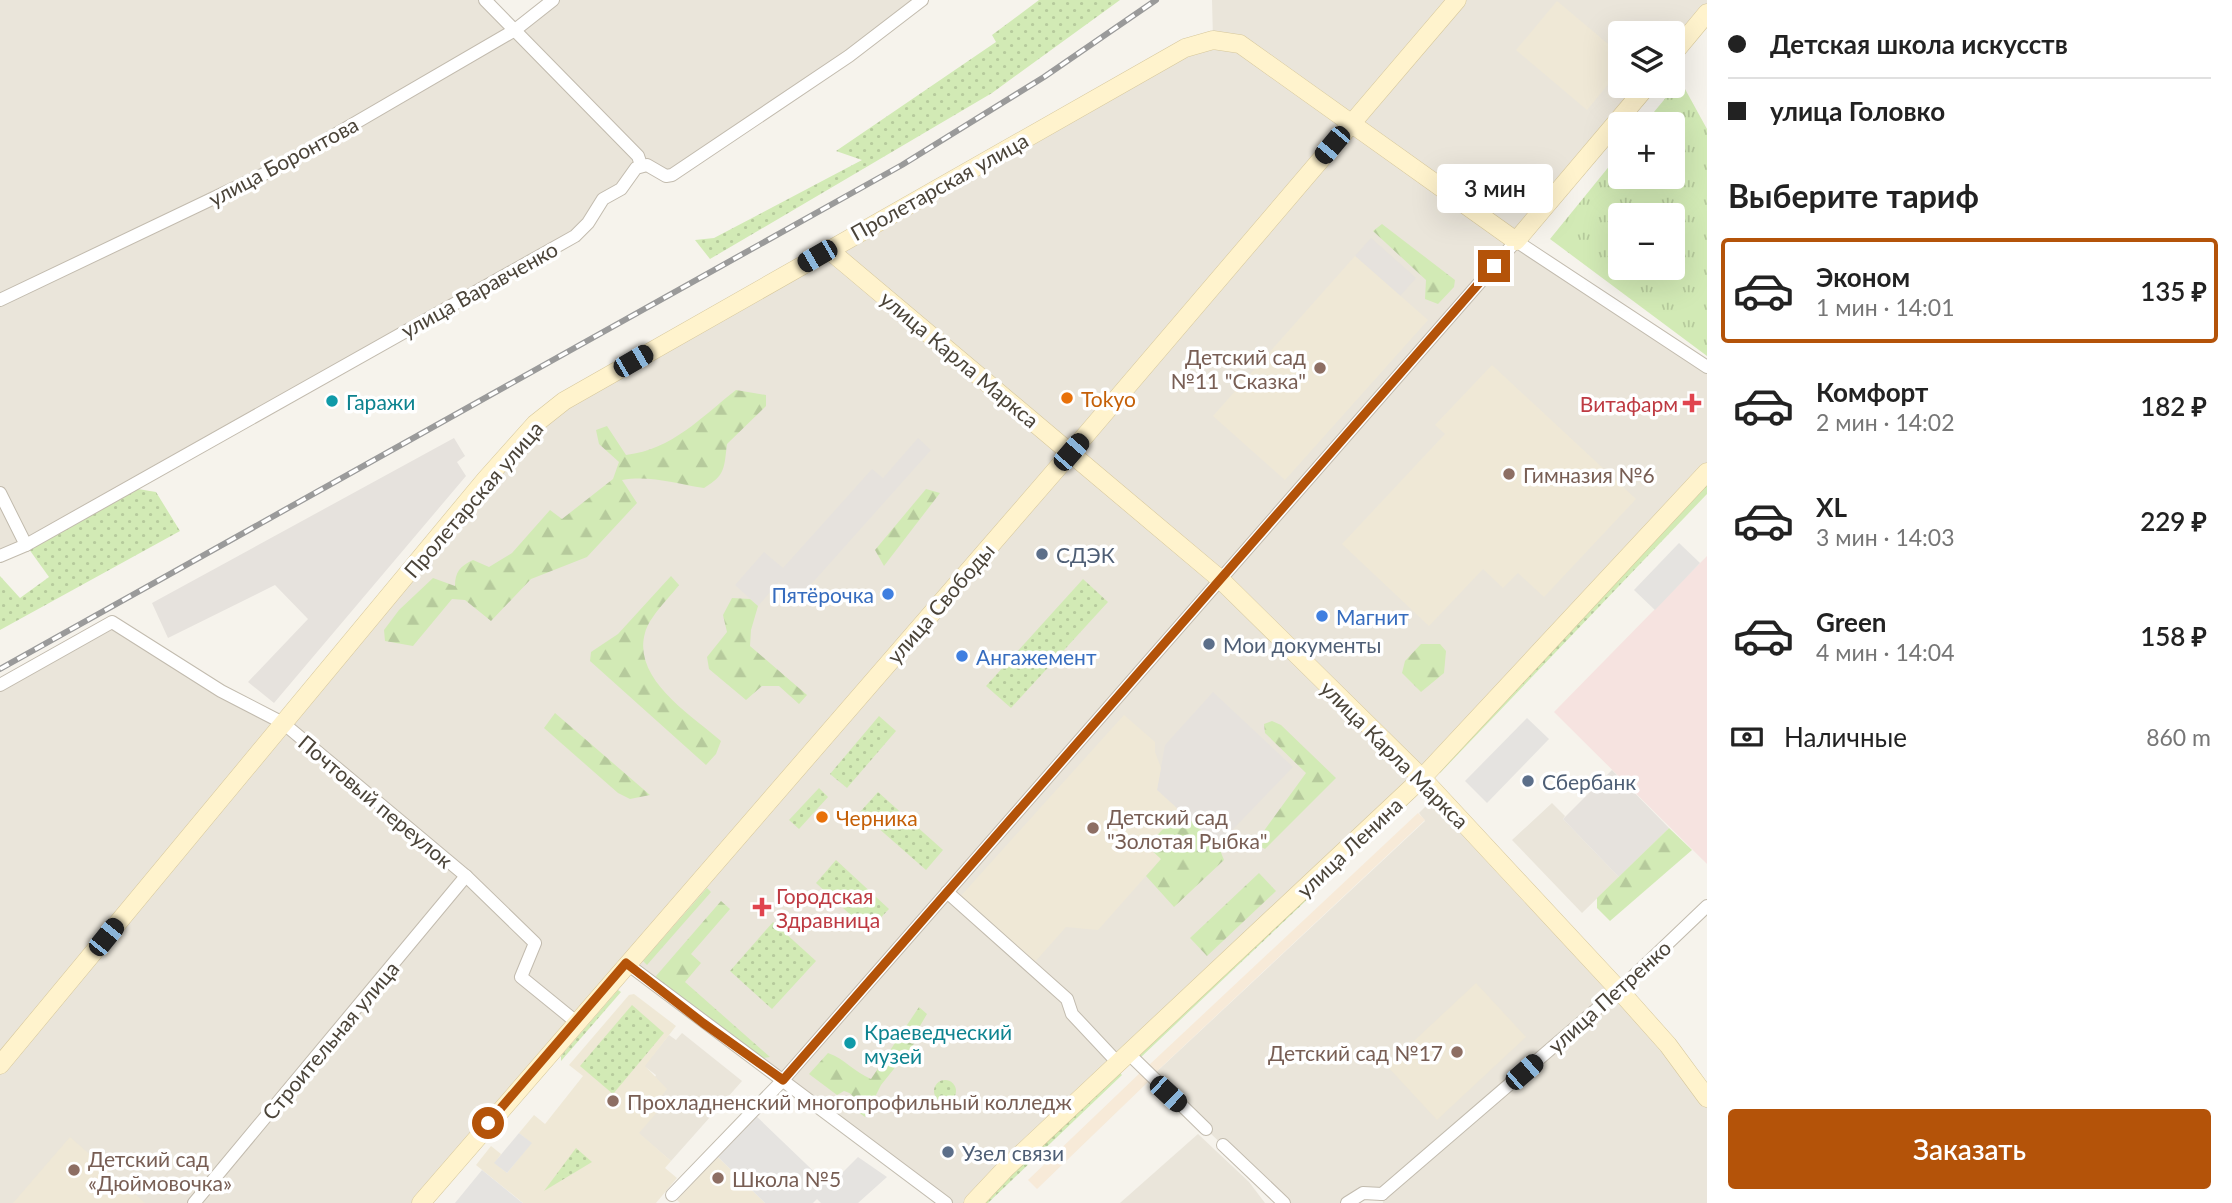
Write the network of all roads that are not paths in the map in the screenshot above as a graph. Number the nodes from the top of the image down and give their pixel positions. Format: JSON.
{"nodes":[{"id":1,"x":485,"y":0,"type":"edge"},
{"id":2,"x":553,"y":0,"type":"edge"},
{"id":3,"x":922,"y":0,"type":"edge"},
{"id":4,"x":1457,"y":0,"type":"edge"},
{"id":5,"x":1707,"y":13,"type":"edge"},
{"id":6,"x":515,"y":30,"type":"junction"},
{"id":7,"x":1685,"y":40,"type":"edge"},
{"id":8,"x":1637,"y":98,"type":"edge"},
{"id":9,"x":1349,"y":124,"type":"junction"},
{"id":10,"x":641,"y":165,"type":"junction"},
{"id":11,"x":1516,"y":240,"type":"junction"},
{"id":12,"x":828,"y":248,"type":"junction"},
{"id":13,"x":0,"y":300,"type":"edge"},
{"id":14,"x":1707,"y":367,"type":"edge"},
{"id":15,"x":1071,"y":452,"type":"junction"},
{"id":16,"x":1707,"y":472,"type":"edge"},
{"id":17,"x":0,"y":493,"type":"edge"},
{"id":18,"x":26,"y":545,"type":"junction"},
{"id":19,"x":0,"y":556,"type":"edge"},
{"id":20,"x":1220,"y":579,"type":"junction"},
{"id":21,"x":0,"y":685,"type":"edge"},
{"id":22,"x":283,"y":723,"type":"junction"},
{"id":23,"x":1422,"y":778,"type":"junction"},
{"id":24,"x":466,"y":876,"type":"junction"},
{"id":25,"x":947,"y":892,"type":"junction"},
{"id":26,"x":1707,"y":906,"type":"edge"},
{"id":27,"x":626,"y":963,"type":"junction"},
{"id":28,"x":1619,"y":990,"type":"junction"},
{"id":29,"x":575,"y":1021,"type":"junction"},
{"id":30,"x":1124,"y":1059,"type":"junction"},
{"id":31,"x":0,"y":1065,"type":"edge"},
{"id":32,"x":783,"y":1080,"type":"junction"},
{"id":33,"x":1707,"y":1098,"type":"edge"},
{"id":34,"x":1206,"y":1129,"type":"dead end"},
{"id":35,"x":1223,"y":1145,"type":"dead end"},
{"id":36,"x":672,"y":1195,"type":"dead end"},
{"id":37,"x":1381,"y":1199,"type":"edge"},
{"id":38,"x":194,"y":1203,"type":"edge"},
{"id":39,"x":421,"y":1203,"type":"edge"},
{"id":40,"x":946,"y":1203,"type":"edge"},
{"id":41,"x":973,"y":1203,"type":"edge"},
{"id":42,"x":1284,"y":1203,"type":"edge"},
{"id":43,"x":1347,"y":1203,"type":"edge"}],
"edges":[{"from":1,"to":6,"type":"street"},
{"from":2,"to":6,"type":"street","name":"улица Боронтова"},
{"from":3,"to":10,"type":"street"},
{"from":4,"to":9,"type":"street","name":"улица Свободы"},
{"from":5,"to":7,"type":"street"},
{"from":6,"to":10,"type":"street"},
{"from":6,"to":13,"type":"street","name":"улица Боронтова"},
{"from":8,"to":11,"type":"street"},
{"from":9,"to":11,"type":"street"},
{"from":9,"to":12,"type":"street","name":"Пролетарская улица"},
{"from":9,"to":15,"type":"street","name":"улица Свободы"},
{"from":10,"to":18,"type":"street","name":"улица Варавченко"},
{"from":11,"to":14,"type":"street"},
{"from":11,"to":20,"type":"street"},
{"from":12,"to":15,"type":"street","name":"улица Карла Маркса"},
{"from":12,"to":22,"type":"street","name":"Пролетарская улица"},
{"from":15,"to":20,"type":"street","name":"улица Карла Маркса"},
{"from":15,"to":27,"type":"street","name":"улица Свободы"},
{"from":16,"to":23,"type":"street","name":"улица Ленина"},
{"from":17,"to":18,"type":"street"},
{"from":18,"to":19,"type":"street","name":"улица Варавченко"},
{"from":20,"to":23,"type":"street","name":"улица Карла Маркса"},
{"from":20,"to":25,"type":"street"},
{"from":21,"to":22,"type":"street","name":"Почтовый переулок"},
{"from":22,"to":24,"type":"street","name":"Почтовый переулок"},
{"from":22,"to":31,"type":"street","name":"Пролетарская улица"},
{"from":23,"to":28,"type":"street","name":"улица Карла Маркса"},
{"from":23,"to":30,"type":"street","name":"улица Ленина"},
{"from":24,"to":29,"type":"street","name":"Почтовый переулок"},
{"from":24,"to":38,"type":"street","name":"Строительная улица"},
{"from":25,"to":30,"type":"street"},
{"from":25,"to":32,"type":"street"},
{"from":26,"to":28,"type":"street","name":"улица Петренко"},
{"from":27,"to":29,"type":"street","name":"улица Свободы"},
{"from":27,"to":32,"type":"street"},
{"from":28,"to":33,"type":"street","name":"улица Карла Маркса"},
{"from":28,"to":37,"type":"street","name":"улица Петренко"},
{"from":29,"to":39,"type":"street","name":"улица Свободы"},
{"from":30,"to":34,"type":"street"},
{"from":30,"to":41,"type":"street","name":"улица Ленина"},
{"from":32,"to":36,"type":"street"},
{"from":32,"to":40,"type":"street"},
{"from":35,"to":42,"type":"street"},
{"from":37,"to":43,"type":"street"}]}
